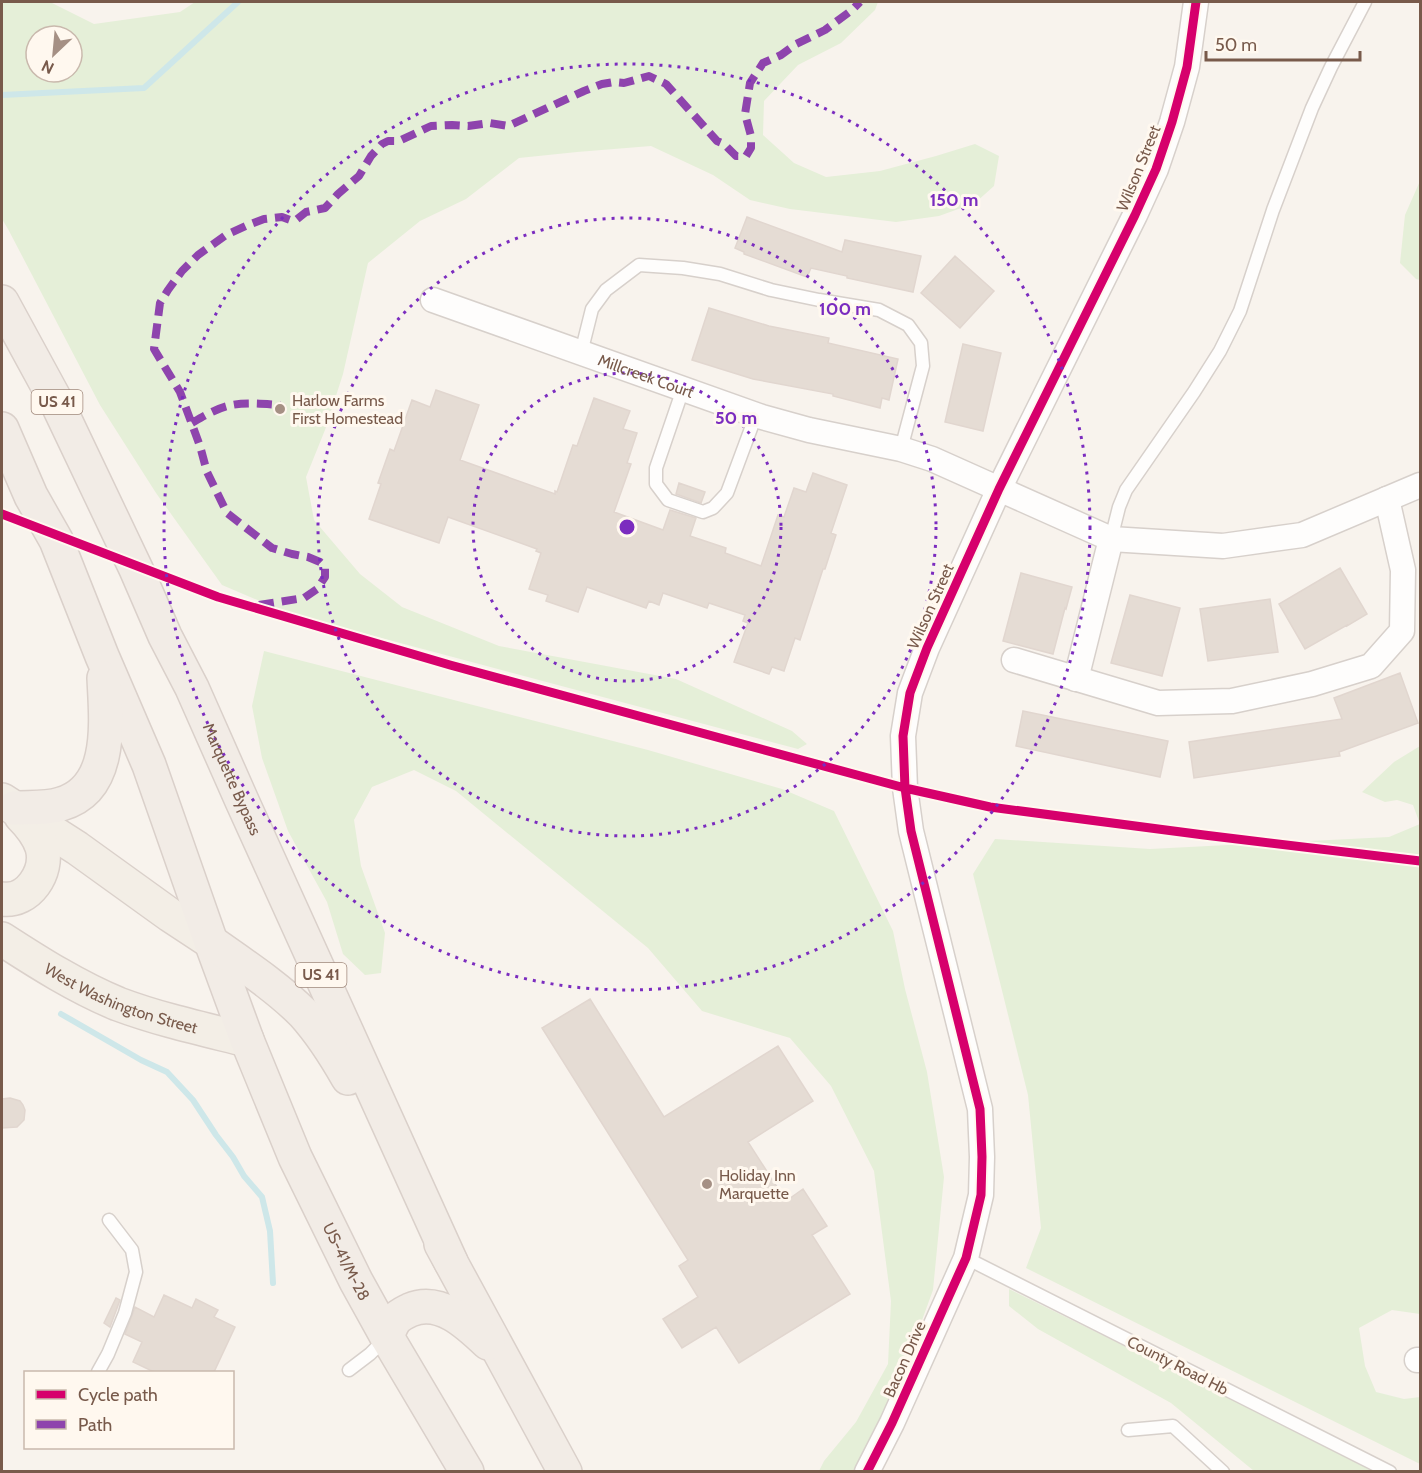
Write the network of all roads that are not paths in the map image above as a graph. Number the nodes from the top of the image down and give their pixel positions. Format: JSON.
{"nodes":[{"id":1,"x":1196,"y":2,"type":"edge"},
{"id":2,"x":1365,"y":2,"type":"edge"},
{"id":3,"x":433,"y":300,"type":"dead end"},
{"id":4,"x":2,"y":302,"type":"edge"},
{"id":5,"x":581,"y":353,"type":"junction"},
{"id":6,"x":683,"y":389,"type":"junction"},
{"id":7,"x":756,"y":415,"type":"junction"},
{"id":8,"x":2,"y":429,"type":"edge"},
{"id":9,"x":902,"y":450,"type":"junction"},
{"id":10,"x":1420,"y":485,"type":"edge"},
{"id":11,"x":999,"y":489,"type":"junction"},
{"id":12,"x":1387,"y":499,"type":"junction"},
{"id":13,"x":1111,"y":539,"type":"junction"},
{"id":14,"x":102,"y":656,"type":"junction"},
{"id":15,"x":1014,"y":660,"type":"dead end"},
{"id":16,"x":1076,"y":679,"type":"junction"},
{"id":17,"x":8,"y":804,"type":"edge"},
{"id":18,"x":2,"y":899,"type":"edge"},
{"id":19,"x":2,"y":939,"type":"edge"},
{"id":20,"x":211,"y":942,"type":"junction"},
{"id":21,"x":247,"y":1040,"type":"junction"},
{"id":22,"x":109,"y":1220,"type":"dead end"},
{"id":23,"x":966,"y":1258,"type":"junction"},
{"id":24,"x":451,"y":1262,"type":"junction"},
{"id":25,"x":387,"y":1337,"type":"junction"},
{"id":26,"x":501,"y":1354,"type":"junction"},
{"id":27,"x":349,"y":1370,"type":"dead end"},
{"id":28,"x":99,"y":1371,"type":"edge"},
{"id":29,"x":1128,"y":1430,"type":"dead end"},
{"id":30,"x":467,"y":1472,"type":"edge"},
{"id":31,"x":565,"y":1472,"type":"edge"},
{"id":32,"x":867,"y":1472,"type":"edge"},
{"id":33,"x":1223,"y":1472,"type":"edge"},
{"id":34,"x":1390,"y":1472,"type":"edge"}],
"edges":[{"from":1,"to":11,"type":"street","name":"Wilson Street"},
{"from":2,"to":13,"type":"lane"},
{"from":3,"to":5,"type":"street","name":"Millcreek Court"},
{"from":4,"to":24,"type":"highway","name":"Marquette Bypass","number":"US 41"},
{"from":5,"to":6,"type":"street","name":"Millcreek Court"},
{"from":5,"to":9,"type":"lane"},
{"from":6,"to":7,"type":"street","name":"Millcreek Court"},
{"from":6,"to":7,"type":"lane"},
{"from":7,"to":9,"type":"street","name":"Millcreek Court"},
{"from":8,"to":14,"type":"highway"},
{"from":9,"to":11,"type":"street","name":"Millcreek Court"},
{"from":10,"to":12,"type":"street"},
{"from":11,"to":13,"type":"street","name":"Millcreek Court"},
{"from":11,"to":23,"type":"street","name":"Wilson Street"},
{"from":12,"to":13,"type":"street"},
{"from":12,"to":16,"type":"street"},
{"from":13,"to":16,"type":"street"},
{"from":14,"to":17,"type":"highway"},
{"from":14,"to":20,"type":"highway"},
{"from":15,"to":16,"type":"street"},
{"from":17,"to":18,"type":"main road"},
{"from":17,"to":20,"type":"main road"},
{"from":19,"to":21,"type":"main road","name":"West Washington Street"},
{"from":20,"to":21,"type":"highway"},
{"from":20,"to":24,"type":"highway"},
{"from":21,"to":25,"type":"highway","name":"US-41/M-28"},
{"from":22,"to":28,"type":"lane"},
{"from":23,"to":32,"type":"street","name":"Bacon Drive"},
{"from":23,"to":34,"type":"lane","name":"County Road Hb"},
{"from":24,"to":26,"type":"highway","number":"US 41"},
{"from":25,"to":26,"type":"highway"},
{"from":25,"to":27,"type":"lane"},
{"from":25,"to":30,"type":"highway","name":"US-41/M-28"},
{"from":26,"to":31,"type":"highway","number":"US 41"},
{"from":29,"to":33,"type":"lane"}]}
